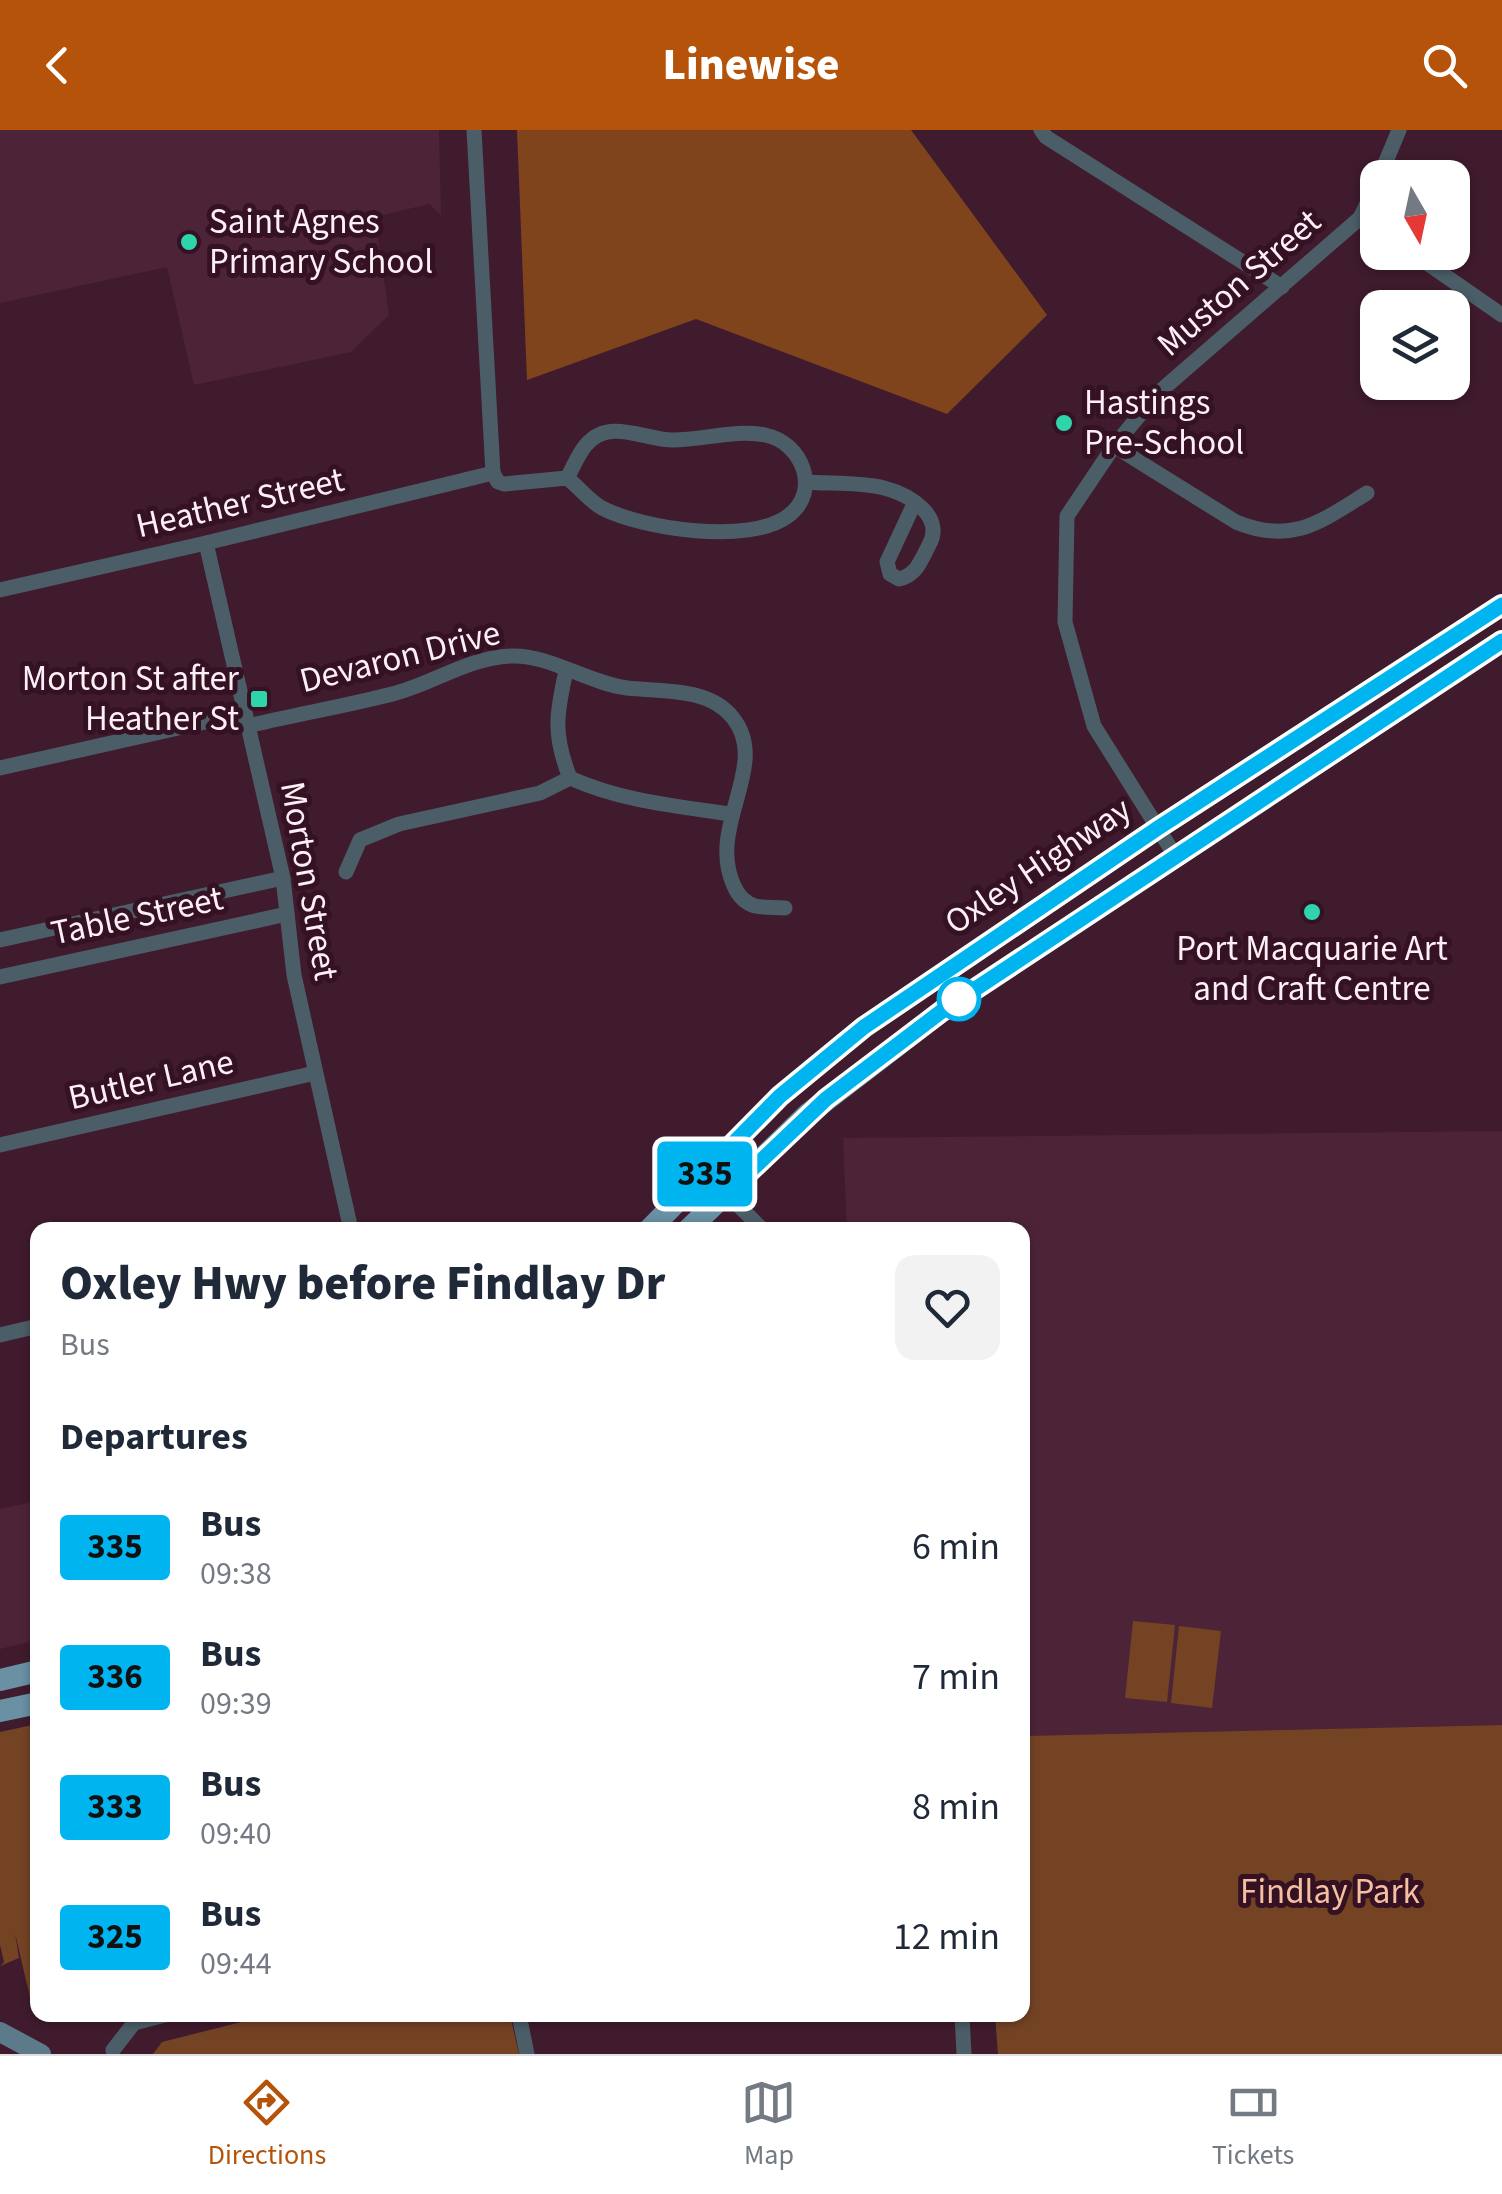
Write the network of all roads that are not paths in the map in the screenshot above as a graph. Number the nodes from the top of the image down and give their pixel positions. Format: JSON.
{"nodes":[{"id":1,"x":474,"y":130,"type":"edge"},
{"id":2,"x":1040,"y":130,"type":"edge"},
{"id":3,"x":1399,"y":130,"type":"edge"},
{"id":4,"x":1386,"y":160,"type":"edge"},
{"id":5,"x":1360,"y":218,"type":"edge"},
{"id":6,"x":1437,"y":270,"type":"edge"},
{"id":7,"x":1282,"y":287,"type":"junction"},
{"id":8,"x":1502,"y":315,"type":"edge"},
{"id":9,"x":1114,"y":446,"type":"junction"},
{"id":10,"x":493,"y":473,"type":"junction"},
{"id":11,"x":566,"y":478,"type":"junction"},
{"id":12,"x":806,"y":482,"type":"junction"},
{"id":13,"x":1367,"y":493,"type":"dead end"},
{"id":14,"x":914,"y":504,"type":"junction"},
{"id":15,"x":206,"y":543,"type":"junction"},
{"id":16,"x":0,"y":590,"type":"edge"},
{"id":17,"x":1502,"y":605,"type":"edge"},
{"id":18,"x":1502,"y":641,"type":"edge"},
{"id":19,"x":566,"y":671,"type":"junction"},
{"id":20,"x":246,"y":720,"type":"junction"},
{"id":21,"x":0,"y":768,"type":"edge"},
{"id":22,"x":570,"y":778,"type":"junction"},
{"id":23,"x":730,"y":814,"type":"junction"},
{"id":24,"x":1158,"y":828,"type":"junction"},
{"id":25,"x":1176,"y":856,"type":"junction"},
{"id":26,"x":346,"y":872,"type":"dead end"},
{"id":27,"x":283,"y":878,"type":"junction"},
{"id":28,"x":785,"y":908,"type":"dead end"},
{"id":29,"x":287,"y":914,"type":"junction"},
{"id":30,"x":0,"y":940,"type":"edge"},
{"id":31,"x":0,"y":977,"type":"edge"},
{"id":32,"x":315,"y":1073,"type":"junction"},
{"id":33,"x":0,"y":1145,"type":"edge"},
{"id":34,"x":704,"y":1173,"type":"junction"},
{"id":35,"x":726,"y":1194,"type":"junction"},
{"id":36,"x":349,"y":1222,"type":"edge"},
{"id":37,"x":657,"y":1222,"type":"edge"},
{"id":38,"x":696,"y":1222,"type":"edge"},
{"id":39,"x":755,"y":1222,"type":"edge"},
{"id":40,"x":30,"y":1328,"type":"edge"},
{"id":41,"x":0,"y":1334,"type":"edge"},
{"id":42,"x":30,"y":1673,"type":"edge"},
{"id":43,"x":0,"y":1680,"type":"edge"},
{"id":44,"x":30,"y":1704,"type":"edge"},
{"id":45,"x":0,"y":1711,"type":"edge"},
{"id":46,"x":134,"y":2022,"type":"edge"},
{"id":47,"x":520,"y":2022,"type":"edge"},
{"id":48,"x":962,"y":2022,"type":"edge"},
{"id":49,"x":0,"y":2032,"type":"edge"},
{"id":50,"x":113,"y":2050,"type":"dead end"},
{"id":51,"x":41,"y":2054,"type":"edge"},
{"id":52,"x":527,"y":2054,"type":"edge"},
{"id":53,"x":964,"y":2054,"type":"edge"}],
"edges":[{"from":1,"to":10,"type":"street"},
{"from":2,"to":7,"type":"street"},
{"from":3,"to":4,"type":"street","name":"Muston Street"},
{"from":5,"to":7,"type":"street","name":"Muston Street"},
{"from":6,"to":8,"type":"street"},
{"from":7,"to":9,"type":"street","name":"Muston Street"},
{"from":9,"to":13,"type":"street"},
{"from":9,"to":24,"type":"street","name":"Muston Street"},
{"from":10,"to":11,"type":"street"},
{"from":10,"to":15,"type":"street","name":"Heather Street"},
{"from":11,"to":12,"type":"street"},
{"from":11,"to":12,"type":"street"},
{"from":12,"to":14,"type":"street"},
{"from":14,"to":14,"type":"street"},
{"from":15,"to":16,"type":"street","name":"Heather Street"},
{"from":15,"to":20,"type":"street","name":"Morton Street"},
{"from":17,"to":24,"type":"main road","name":"Oxley Highway"},
{"from":18,"to":25,"type":"main road","name":"Oxley Highway"},
{"from":19,"to":20,"type":"street","name":"Devaron Drive"},
{"from":19,"to":22,"type":"street"},
{"from":19,"to":23,"type":"street","name":"Devaron Drive"},
{"from":20,"to":21,"type":"street","name":"Devaron Drive"},
{"from":20,"to":27,"type":"street","name":"Morton Street"},
{"from":22,"to":23,"type":"street"},
{"from":22,"to":26,"type":"street"},
{"from":23,"to":28,"type":"street","name":"Devaron Drive"},
{"from":24,"to":25,"type":"street","name":"Muston Street"},
{"from":24,"to":34,"type":"main road","name":"Oxley Highway"},
{"from":25,"to":35,"type":"main road","name":"Oxley Highway"},
{"from":27,"to":29,"type":"street","name":"Morton Street"},
{"from":27,"to":30,"type":"street","name":"Table Street"},
{"from":29,"to":31,"type":"street","name":"Table Street"},
{"from":29,"to":32,"type":"street","name":"Morton Street"},
{"from":32,"to":33,"type":"street","name":"Butler Lane"},
{"from":32,"to":36,"type":"street","name":"Morton Street"},
{"from":34,"to":35,"type":"main road"},
{"from":34,"to":37,"type":"main road","name":"Oxley Highway"},
{"from":35,"to":38,"type":"main road","name":"Oxley Highway"},
{"from":35,"to":39,"type":"street"},
{"from":40,"to":41,"type":"street"},
{"from":42,"to":43,"type":"main road"},
{"from":44,"to":45,"type":"main road"},
{"from":46,"to":50,"type":"street"},
{"from":47,"to":52,"type":"street"},
{"from":48,"to":53,"type":"street"},
{"from":49,"to":51,"type":"main road"}]}
